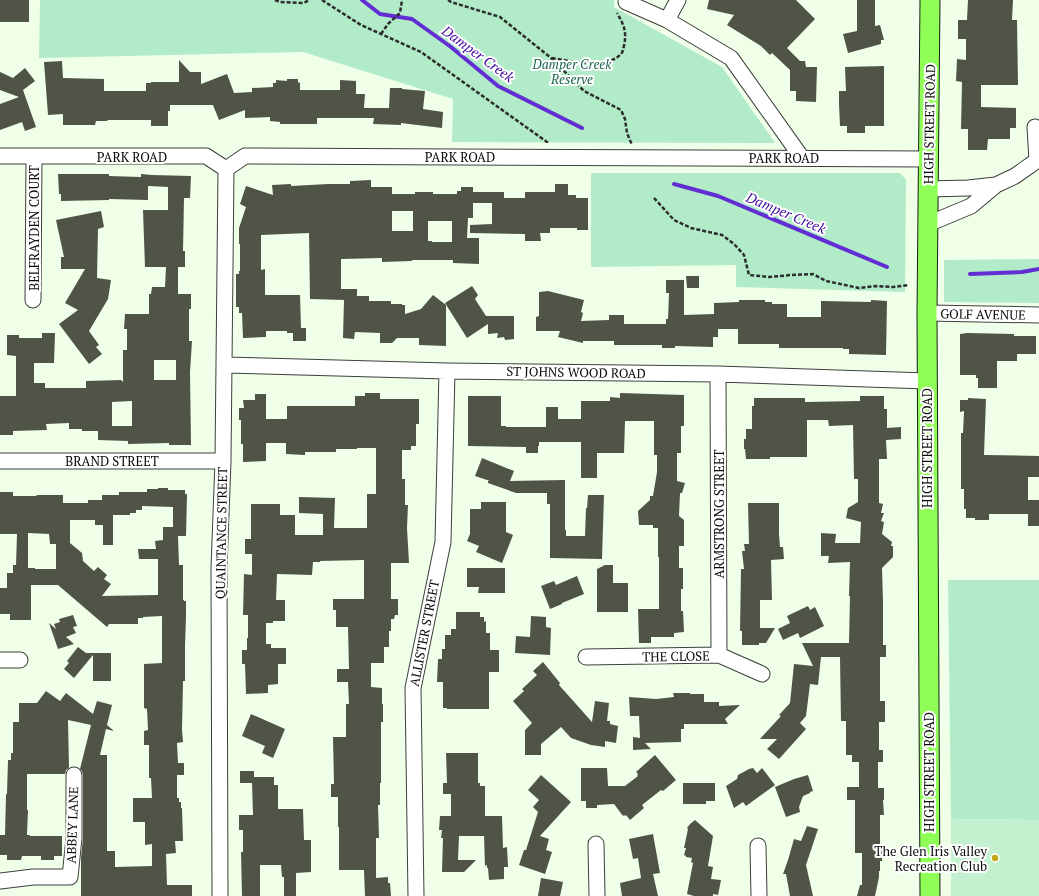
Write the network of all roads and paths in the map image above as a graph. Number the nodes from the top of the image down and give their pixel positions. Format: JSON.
{"nodes":[{"id":1,"x":275,"y":0,"type":"edge"},
{"id":2,"x":308,"y":0,"type":"edge"},
{"id":3,"x":322,"y":0,"type":"edge"},
{"id":4,"x":402,"y":0,"type":"edge"},
{"id":5,"x":448,"y":0,"type":"edge"},
{"id":6,"x":678,"y":0,"type":"edge"},
{"id":7,"x":930,"y":0,"type":"edge"},
{"id":8,"x":621,"y":4,"type":"joint"},
{"id":9,"x":667,"y":20,"type":"junction"},
{"id":10,"x":381,"y":34,"type":"junction"},
{"id":11,"x":551,"y":58,"type":"junction"},
{"id":12,"x":1036,"y":127,"type":"dead end"},
{"id":13,"x":0,"y":156,"type":"edge"},
{"id":14,"x":34,"y":157,"type":"junction"},
{"id":15,"x":554,"y":157,"type":"junction"},
{"id":16,"x":637,"y":158,"type":"junction"},
{"id":17,"x":802,"y":158,"type":"junction"},
{"id":18,"x":928,"y":159,"type":"junction"},
{"id":19,"x":1038,"y":164,"type":"edge"},
{"id":20,"x":226,"y":169,"type":"junction"},
{"id":21,"x":996,"y":185,"type":"junction"},
{"id":22,"x":928,"y":189,"type":"junction"},
{"id":23,"x":654,"y":198,"type":"dead end"},
{"id":24,"x":928,"y":224,"type":"junction"},
{"id":25,"x":910,"y":285,"type":"dead end"},
{"id":26,"x":33,"y":300,"type":"dead end"},
{"id":27,"x":926,"y":313,"type":"junction"},
{"id":28,"x":1039,"y":315,"type":"edge"},
{"id":29,"x":224,"y":365,"type":"junction"},
{"id":30,"x":447,"y":371,"type":"junction"},
{"id":31,"x":718,"y":374,"type":"junction"},
{"id":32,"x":927,"y":381,"type":"junction"},
{"id":33,"x":0,"y":461,"type":"edge"},
{"id":34,"x":223,"y":461,"type":"junction"},
{"id":35,"x":719,"y":655,"type":"junction"},
{"id":36,"x":586,"y":658,"type":"dead end"},
{"id":37,"x":0,"y":660,"type":"edge"},
{"id":38,"x":20,"y":660,"type":"dead end"},
{"id":39,"x":762,"y":674,"type":"dead end"},
{"id":40,"x":74,"y":775,"type":"dead end"},
{"id":41,"x":596,"y":844,"type":"dead end"},
{"id":42,"x":758,"y":846,"type":"dead end"},
{"id":43,"x":0,"y":881,"type":"edge"},
{"id":44,"x":220,"y":896,"type":"edge"},
{"id":45,"x":416,"y":896,"type":"edge"},
{"id":46,"x":597,"y":896,"type":"edge"},
{"id":47,"x":759,"y":896,"type":"edge"},
{"id":48,"x":930,"y":896,"type":"edge"}],
"edges":[{"from":1,"to":2,"type":"path"},
{"from":3,"to":10,"type":"path"},
{"from":4,"to":10,"type":"path"},
{"from":5,"to":11,"type":"path"},
{"from":6,"to":9,"type":"street"},
{"from":7,"to":18,"type":"main road","name":"HIGH STREET ROAD"},
{"from":8,"to":9,"type":"street"},
{"from":8,"to":11,"type":"path"},
{"from":9,"to":17,"type":"street"},
{"from":10,"to":15,"type":"path"},
{"from":11,"to":16,"type":"path"},
{"from":12,"to":19,"type":"street"},
{"from":13,"to":14,"type":"street","name":"PARK ROAD"},
{"from":14,"to":20,"type":"street","name":"PARK ROAD"},
{"from":14,"to":26,"type":"street","name":"BELFRAYDEN COURT"},
{"from":15,"to":16,"type":"street","name":"PARK ROAD"},
{"from":15,"to":20,"type":"street","name":"PARK ROAD"},
{"from":16,"to":17,"type":"street","name":"PARK ROAD"},
{"from":17,"to":18,"type":"street","name":"PARK ROAD"},
{"from":18,"to":22,"type":"main road","name":"HIGH STREET ROAD"},
{"from":19,"to":21,"type":"street"},
{"from":20,"to":29,"type":"street","name":"QUAINTANCE STREET"},
{"from":21,"to":22,"type":"street"},
{"from":21,"to":24,"type":"street"},
{"from":22,"to":24,"type":"main road","name":"HIGH STREET ROAD"},
{"from":23,"to":25,"type":"path"},
{"from":24,"to":27,"type":"main road","name":"HIGH STREET ROAD"},
{"from":27,"to":28,"type":"street","name":"GOLF AVENUE"},
{"from":27,"to":32,"type":"main road","name":"HIGH STREET ROAD"},
{"from":29,"to":30,"type":"street","name":"ST JOHNS WOOD ROAD"},
{"from":29,"to":34,"type":"street","name":"QUAINTANCE STREET"},
{"from":30,"to":31,"type":"street","name":"ST JOHNS WOOD ROAD"},
{"from":30,"to":45,"type":"street","name":"ALLISTER STREET"},
{"from":31,"to":32,"type":"street","name":"ST JOHNS WOOD ROAD"},
{"from":31,"to":35,"type":"street","name":"ARMSTRONG STREET"},
{"from":32,"to":48,"type":"main road","name":"HIGH STREET ROAD"},
{"from":33,"to":34,"type":"street","name":"BRAND STREET"},
{"from":34,"to":44,"type":"street","name":"QUAINTANCE STREET"},
{"from":35,"to":36,"type":"street","name":"THE CLOSE"},
{"from":35,"to":39,"type":"street","name":"THE CLOSE"},
{"from":37,"to":38,"type":"street"},
{"from":40,"to":43,"type":"street","name":"ABBEY LANE"},
{"from":41,"to":46,"type":"street"},
{"from":42,"to":47,"type":"street"}]}
